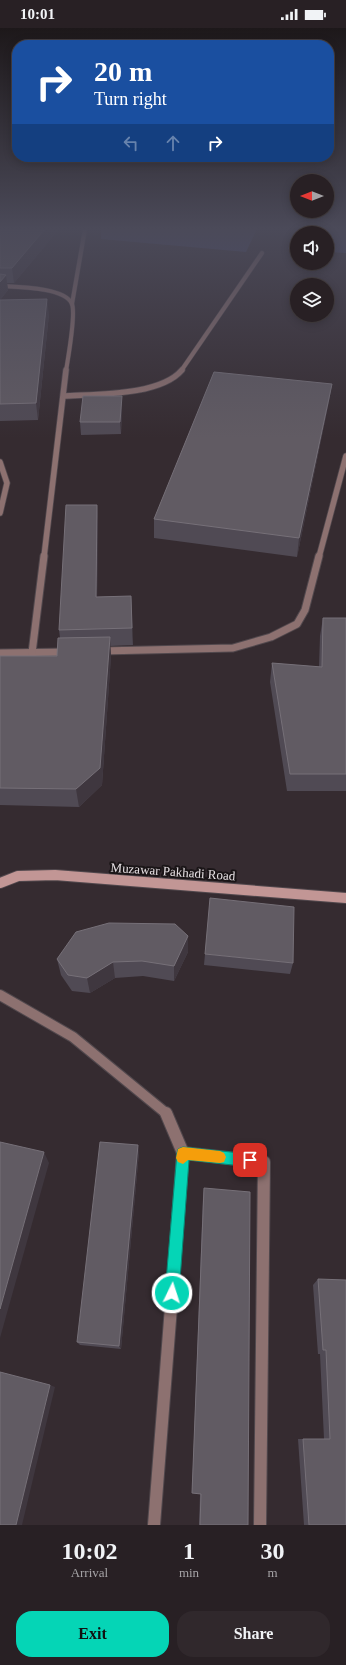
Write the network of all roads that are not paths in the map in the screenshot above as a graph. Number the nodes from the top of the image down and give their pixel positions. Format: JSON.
{"nodes":[{"id":1,"x":67,"y":299,"type":"edge"},
{"id":2,"x":73,"y":299,"type":"edge"},
{"id":3,"x":230,"y":299,"type":"edge"},
{"id":4,"x":72,"y":304,"type":"junction"},
{"id":5,"x":64,"y":396,"type":"junction"},
{"id":6,"x":346,"y":456,"type":"edge"},
{"id":7,"x":0,"y":462,"type":"edge"},
{"id":8,"x":0,"y":513,"type":"edge"},
{"id":9,"x":94,"y":651,"type":"edge"},
{"id":10,"x":32,"y":652,"type":"junction"},
{"id":11,"x":78,"y":652,"type":"edge"},
{"id":12,"x":0,"y":653,"type":"edge"},
{"id":13,"x":0,"y":883,"type":"edge"},
{"id":14,"x":346,"y":898,"type":"edge"},
{"id":15,"x":0,"y":995,"type":"edge"},
{"id":16,"x":183,"y":1153,"type":"junction"},
{"id":17,"x":154,"y":1525,"type":"edge"},
{"id":18,"x":260,"y":1525,"type":"edge"}],
"edges":[{"from":1,"to":4,"type":"street"},
{"from":2,"to":4,"type":"street"},
{"from":3,"to":5,"type":"street"},
{"from":4,"to":5,"type":"street"},
{"from":5,"to":10,"type":"street"},
{"from":6,"to":9,"type":"street"},
{"from":7,"to":8,"type":"street"},
{"from":10,"to":11,"type":"street"},
{"from":10,"to":12,"type":"street"},
{"from":13,"to":14,"type":"street","name":"Muzawar Pakhadi Road"},
{"from":15,"to":16,"type":"street"},
{"from":16,"to":17,"type":"street"},
{"from":16,"to":18,"type":"street"}]}
